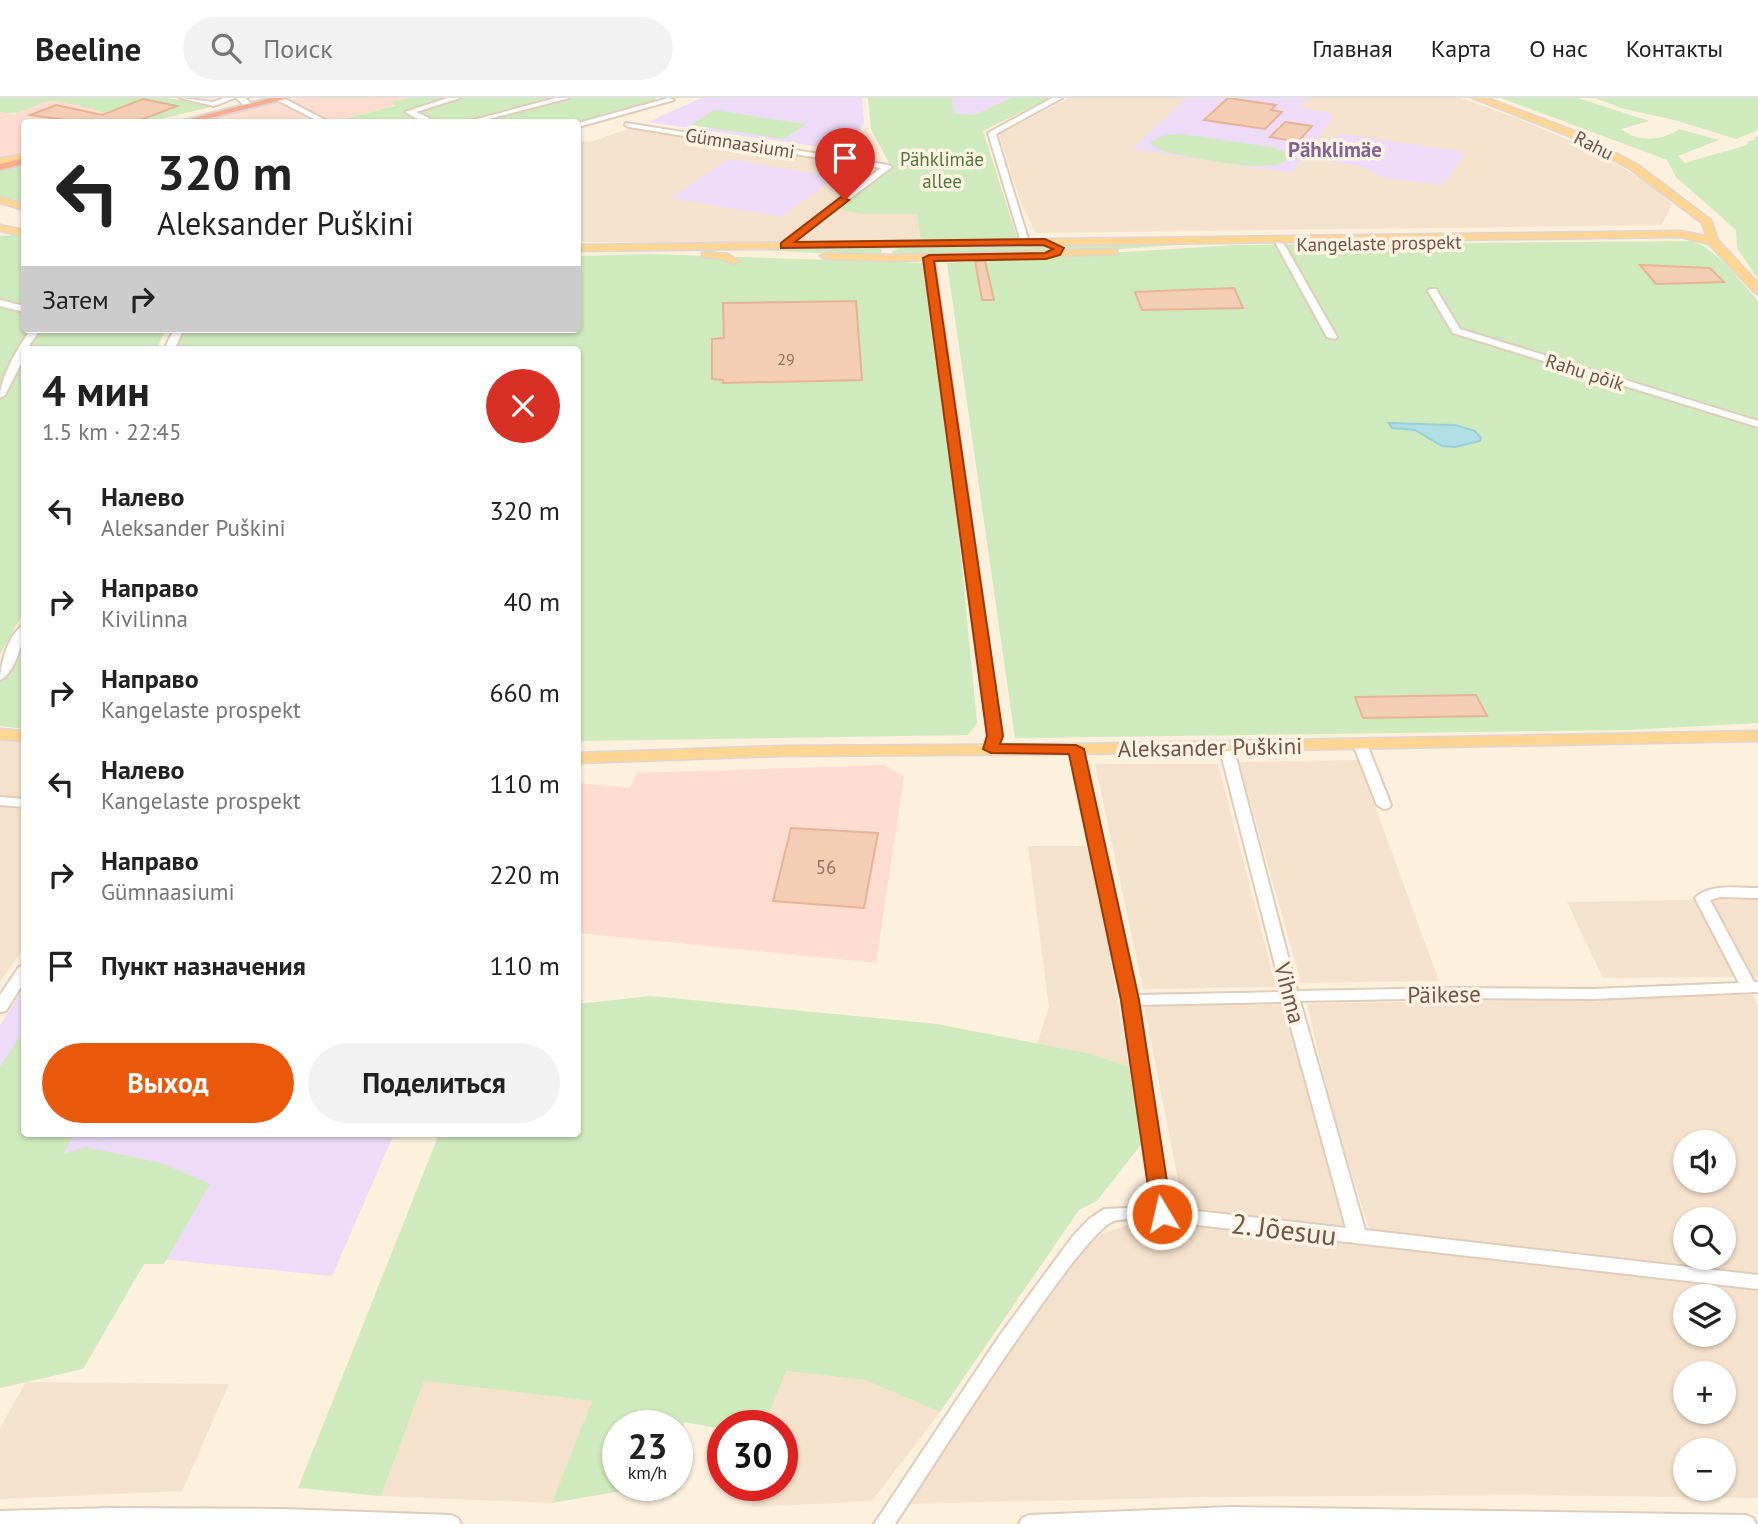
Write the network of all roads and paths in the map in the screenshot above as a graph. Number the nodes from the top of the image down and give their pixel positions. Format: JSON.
{"nodes":[{"id":1,"x":184,"y":98,"type":"edge"},
{"id":2,"x":231,"y":98,"type":"edge"},
{"id":3,"x":277,"y":98,"type":"edge"},
{"id":4,"x":456,"y":98,"type":"edge"},
{"id":5,"x":565,"y":98,"type":"edge"},
{"id":6,"x":1058,"y":98,"type":"edge"},
{"id":7,"x":1478,"y":98,"type":"edge"},
{"id":8,"x":670,"y":100,"type":"edge"},
{"id":9,"x":244,"y":101,"type":"edge"},
{"id":10,"x":179,"y":119,"type":"edge"},
{"id":11,"x":195,"y":119,"type":"edge"},
{"id":12,"x":320,"y":119,"type":"edge"},
{"id":13,"x":425,"y":119,"type":"edge"},
{"id":14,"x":482,"y":119,"type":"edge"},
{"id":15,"x":581,"y":124,"type":"edge"},
{"id":16,"x":629,"y":125,"type":"dead end"},
{"id":17,"x":21,"y":159,"type":"edge"},
{"id":18,"x":0,"y":164,"type":"edge"},
{"id":19,"x":0,"y":200,"type":"edge"},
{"id":20,"x":21,"y":206,"type":"edge"},
{"id":21,"x":21,"y":208,"type":"edge"},
{"id":22,"x":0,"y":211,"type":"edge"},
{"id":23,"x":1699,"y":234,"type":"junction"},
{"id":24,"x":1025,"y":242,"type":"junction"},
{"id":25,"x":1045,"y":242,"type":"junction"},
{"id":26,"x":901,"y":244,"type":"junction"},
{"id":27,"x":1280,"y":244,"type":"junction"},
{"id":28,"x":784,"y":245,"type":"junction"},
{"id":29,"x":581,"y":248,"type":"edge"},
{"id":30,"x":581,"y":253,"type":"edge"},
{"id":31,"x":738,"y":253,"type":"junction"},
{"id":32,"x":1046,"y":256,"type":"junction"},
{"id":33,"x":892,"y":258,"type":"junction"},
{"id":34,"x":929,"y":258,"type":"junction"},
{"id":35,"x":1758,"y":290,"type":"edge"},
{"id":36,"x":1433,"y":291,"type":"dead end"},
{"id":37,"x":0,"y":303,"type":"edge"},
{"id":38,"x":21,"y":308,"type":"edge"},
{"id":39,"x":1332,"y":337,"type":"dead end"},
{"id":40,"x":21,"y":356,"type":"edge"},
{"id":41,"x":0,"y":395,"type":"edge"},
{"id":42,"x":1758,"y":424,"type":"edge"},
{"id":43,"x":21,"y":635,"type":"edge"},
{"id":44,"x":0,"y":676,"type":"edge"},
{"id":45,"x":0,"y":734,"type":"edge"},
{"id":46,"x":21,"y":736,"type":"edge"},
{"id":47,"x":1758,"y":736,"type":"edge"},
{"id":48,"x":1360,"y":744,"type":"junction"},
{"id":49,"x":1226,"y":746,"type":"junction"},
{"id":50,"x":991,"y":749,"type":"junction"},
{"id":51,"x":1076,"y":749,"type":"junction"},
{"id":52,"x":581,"y":760,"type":"edge"},
{"id":53,"x":0,"y":801,"type":"edge"},
{"id":54,"x":21,"y":803,"type":"edge"},
{"id":55,"x":1384,"y":805,"type":"dead end"},
{"id":56,"x":1758,"y":893,"type":"edge"},
{"id":57,"x":21,"y":976,"type":"edge"},
{"id":58,"x":1755,"y":988,"type":"edge"},
{"id":59,"x":1291,"y":997,"type":"junction"},
{"id":60,"x":1130,"y":1000,"type":"junction"},
{"id":61,"x":0,"y":1007,"type":"edge"},
{"id":62,"x":1162,"y":1214,"type":"junction"},
{"id":63,"x":1358,"y":1238,"type":"junction"},
{"id":64,"x":1758,"y":1282,"type":"edge"},
{"id":65,"x":0,"y":1520,"type":"edge"},
{"id":66,"x":1210,"y":1521,"type":"edge"},
{"id":67,"x":451,"y":1524,"type":"edge"},
{"id":68,"x":884,"y":1524,"type":"edge"},
{"id":69,"x":1029,"y":1524,"type":"edge"},
{"id":70,"x":1746,"y":1524,"type":"edge"}],
"edges":[{"from":1,"to":2,"type":"street"},
{"from":3,"to":9,"type":"highway"},
{"from":3,"to":11,"type":"highway"},
{"from":3,"to":12,"type":"street"},
{"from":4,"to":13,"type":"street"},
{"from":5,"to":14,"type":"street"},
{"from":6,"to":24,"type":"street"},
{"from":7,"to":23,"type":"main road","name":"Rahu"},
{"from":8,"to":15,"type":"street"},
{"from":9,"to":10,"type":"highway"},
{"from":16,"to":28,"type":"street","name":"Gümnaasiumi"},
{"from":17,"to":18,"type":"highway"},
{"from":19,"to":20,"type":"main road"},
{"from":21,"to":22,"type":"main road"},
{"from":23,"to":25,"type":"main road","name":"Kangelaste prospekt"},
{"from":23,"to":27,"type":"main road","name":"Kangelaste prospekt"},
{"from":23,"to":35,"type":"main road","name":"Rahu"},
{"from":24,"to":25,"type":"main road","name":"Kangelaste prospekt"},
{"from":24,"to":26,"type":"main road","name":"Kangelaste prospekt"},
{"from":25,"to":32,"type":"main road"},
{"from":26,"to":28,"type":"main road","name":"Kangelaste prospekt"},
{"from":26,"to":33,"type":"main road"},
{"from":27,"to":32,"type":"main road","name":"Kangelaste prospekt"},
{"from":27,"to":39,"type":"street"},
{"from":28,"to":31,"type":"main road","name":"Kangelaste prospekt"},
{"from":29,"to":31,"type":"main road","name":"Kangelaste prospekt"},
{"from":30,"to":31,"type":"main road"},
{"from":31,"to":33,"type":"main road","name":"Kangelaste prospekt"},
{"from":32,"to":34,"type":"main road","name":"Kangelaste prospekt"},
{"from":33,"to":34,"type":"main road","name":"Kangelaste prospekt"},
{"from":34,"to":50,"type":"street"},
{"from":36,"to":42,"type":"street","name":"Rahu põik"},
{"from":37,"to":38,"type":"street"},
{"from":40,"to":41,"type":"street"},
{"from":43,"to":44,"type":"street"},
{"from":45,"to":46,"type":"main road"},
{"from":47,"to":48,"type":"main road","name":"Aleksander Puškini"},
{"from":48,"to":49,"type":"main road","name":"Aleksander Puškini"},
{"from":48,"to":55,"type":"street"},
{"from":49,"to":51,"type":"main road","name":"Aleksander Puškini"},
{"from":49,"to":59,"type":"street","name":"Vihma"},
{"from":50,"to":51,"type":"main road","name":"Aleksander Puškini"},
{"from":50,"to":52,"type":"main road","name":"Aleksander Puškini"},
{"from":51,"to":60,"type":"street"},
{"from":53,"to":54,"type":"street"},
{"from":56,"to":58,"type":"street"},
{"from":57,"to":61,"type":"street"},
{"from":58,"to":59,"type":"street","name":"Päikese"},
{"from":59,"to":60,"type":"street","name":"Päikese"},
{"from":59,"to":63,"type":"street","name":"Vihma"},
{"from":60,"to":62,"type":"street"},
{"from":62,"to":63,"type":"street","name":"2. Jõesuu"},
{"from":62,"to":68,"type":"street","name":"2. Jõesuu"},
{"from":63,"to":64,"type":"street","name":"2. Jõesuu"},
{"from":65,"to":67,"type":"street"},
{"from":66,"to":69,"type":"street"},
{"from":66,"to":70,"type":"street"}]}
